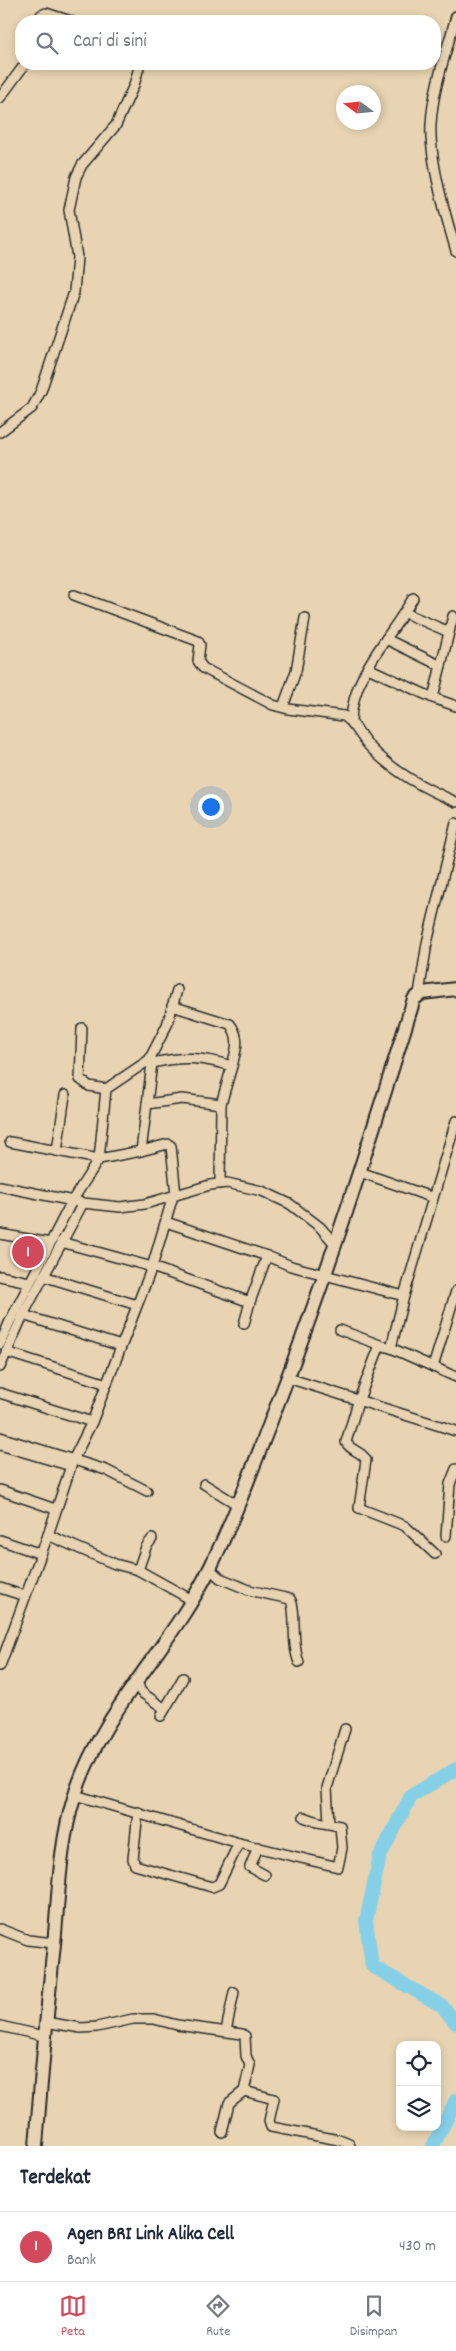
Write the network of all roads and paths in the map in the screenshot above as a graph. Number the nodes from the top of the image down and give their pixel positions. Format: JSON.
{"nodes":[{"id":1,"x":40,"y":15,"type":"edge"},
{"id":2,"x":52,"y":15,"type":"edge"},
{"id":3,"x":456,"y":16,"type":"edge"},
{"id":4,"x":21,"y":70,"type":"edge"},
{"id":5,"x":138,"y":70,"type":"edge"},
{"id":6,"x":0,"y":98,"type":"edge"},
{"id":7,"x":456,"y":251,"type":"edge"},
{"id":8,"x":0,"y":432,"type":"edge"},
{"id":9,"x":74,"y":595,"type":"dead end"},
{"id":10,"x":413,"y":598,"type":"dead end"},
{"id":11,"x":405,"y":612,"type":"junction"},
{"id":12,"x":454,"y":616,"type":"dead end"},
{"id":13,"x":305,"y":618,"type":"dead end"},
{"id":14,"x":449,"y":632,"type":"junction"},
{"id":15,"x":386,"y":639,"type":"junction"},
{"id":16,"x":441,"y":666,"type":"junction"},
{"id":17,"x":368,"y":668,"type":"junction"},
{"id":18,"x":433,"y":698,"type":"junction"},
{"id":19,"x":456,"y":706,"type":"edge"},
{"id":20,"x":283,"y":707,"type":"junction"},
{"id":21,"x":351,"y":721,"type":"junction"},
{"id":22,"x":456,"y":802,"type":"edge"},
{"id":23,"x":456,"y":823,"type":"edge"},
{"id":24,"x":456,"y":989,"type":"edge"},
{"id":25,"x":177,"y":990,"type":"dead end"},
{"id":26,"x":419,"y":994,"type":"junction"},
{"id":27,"x":172,"y":1006,"type":"junction"},
{"id":28,"x":82,"y":1028,"type":"dead end"},
{"id":29,"x":150,"y":1061,"type":"junction"},
{"id":30,"x":232,"y":1066,"type":"junction"},
{"id":31,"x":106,"y":1090,"type":"junction"},
{"id":32,"x":65,"y":1095,"type":"dead end"},
{"id":33,"x":147,"y":1104,"type":"junction"},
{"id":34,"x":220,"y":1104,"type":"junction"},
{"id":35,"x":456,"y":1121,"type":"edge"},
{"id":36,"x":10,"y":1142,"type":"dead end"},
{"id":37,"x":58,"y":1151,"type":"junction"},
{"id":38,"x":141,"y":1151,"type":"junction"},
{"id":39,"x":452,"y":1152,"type":"edge"},
{"id":40,"x":99,"y":1159,"type":"junction"},
{"id":41,"x":360,"y":1172,"type":"junction"},
{"id":42,"x":220,"y":1183,"type":"junction"},
{"id":43,"x":0,"y":1186,"type":"edge"},
{"id":44,"x":175,"y":1195,"type":"junction"},
{"id":45,"x":431,"y":1198,"type":"junction"},
{"id":46,"x":72,"y":1200,"type":"junction"},
{"id":47,"x":83,"y":1203,"type":"junction"},
{"id":48,"x":166,"y":1222,"type":"junction"},
{"id":49,"x":0,"y":1234,"type":"edge"},
{"id":50,"x":61,"y":1242,"type":"junction"},
{"id":51,"x":50,"y":1243,"type":"junction"},
{"id":52,"x":335,"y":1244,"type":"junction"},
{"id":53,"x":267,"y":1256,"type":"junction"},
{"id":54,"x":152,"y":1267,"type":"junction"},
{"id":55,"x":325,"y":1275,"type":"junction"},
{"id":56,"x":0,"y":1276,"type":"edge"},
{"id":57,"x":43,"y":1276,"type":"junction"},
{"id":58,"x":29,"y":1282,"type":"junction"},
{"id":59,"x":456,"y":1291,"type":"edge"},
{"id":60,"x":404,"y":1296,"type":"junction"},
{"id":61,"x":250,"y":1302,"type":"junction"},
{"id":62,"x":137,"y":1305,"type":"junction"},
{"id":63,"x":23,"y":1315,"type":"junction"},
{"id":64,"x":5,"y":1320,"type":"edge"},
{"id":65,"x":244,"y":1324,"type":"dead end"},
{"id":66,"x":340,"y":1330,"type":"dead end"},
{"id":67,"x":0,"y":1344,"type":"edge"},
{"id":68,"x":380,"y":1345,"type":"junction"},
{"id":69,"x":121,"y":1346,"type":"junction"},
{"id":70,"x":391,"y":1348,"type":"junction"},
{"id":71,"x":6,"y":1352,"type":"junction"},
{"id":72,"x":0,"y":1367,"type":"edge"},
{"id":73,"x":433,"y":1367,"type":"junction"},
{"id":74,"x":456,"y":1377,"type":"edge"},
{"id":75,"x":288,"y":1378,"type":"junction"},
{"id":76,"x":106,"y":1384,"type":"junction"},
{"id":77,"x":0,"y":1393,"type":"edge"},
{"id":78,"x":358,"y":1402,"type":"junction"},
{"id":79,"x":92,"y":1422,"type":"junction"},
{"id":80,"x":456,"y":1431,"type":"edge"},
{"id":81,"x":0,"y":1437,"type":"edge"},
{"id":82,"x":0,"y":1445,"type":"edge"},
{"id":83,"x":72,"y":1463,"type":"junction"},
{"id":84,"x":456,"y":1469,"type":"edge"},
{"id":85,"x":204,"y":1484,"type":"dead end"},
{"id":86,"x":453,"y":1485,"type":"edge"},
{"id":87,"x":0,"y":1490,"type":"edge"},
{"id":88,"x":147,"y":1491,"type":"dead end"},
{"id":89,"x":238,"y":1505,"type":"junction"},
{"id":90,"x":55,"y":1509,"type":"junction"},
{"id":91,"x":48,"y":1536,"type":"junction"},
{"id":92,"x":446,"y":1536,"type":"dead end"},
{"id":93,"x":152,"y":1539,"type":"dead end"},
{"id":94,"x":0,"y":1540,"type":"edge"},
{"id":95,"x":41,"y":1554,"type":"junction"},
{"id":96,"x":435,"y":1554,"type":"dead end"},
{"id":97,"x":210,"y":1569,"type":"junction"},
{"id":98,"x":138,"y":1570,"type":"junction"},
{"id":99,"x":0,"y":1588,"type":"edge"},
{"id":100,"x":25,"y":1596,"type":"junction"},
{"id":101,"x":192,"y":1600,"type":"junction"},
{"id":102,"x":300,"y":1662,"type":"dead end"},
{"id":103,"x":0,"y":1666,"type":"edge"},
{"id":104,"x":182,"y":1678,"type":"dead end"},
{"id":105,"x":137,"y":1682,"type":"junction"},
{"id":106,"x":345,"y":1729,"type":"dead end"},
{"id":107,"x":75,"y":1794,"type":"junction"},
{"id":108,"x":138,"y":1812,"type":"junction"},
{"id":109,"x":304,"y":1816,"type":"dead end"},
{"id":110,"x":329,"y":1824,"type":"junction"},
{"id":111,"x":239,"y":1843,"type":"junction"},
{"id":112,"x":258,"y":1847,"type":"junction"},
{"id":113,"x":265,"y":1875,"type":"dead end"},
{"id":114,"x":0,"y":1929,"type":"edge"},
{"id":115,"x":54,"y":1943,"type":"junction"},
{"id":116,"x":234,"y":1992,"type":"dead end"},
{"id":117,"x":45,"y":2022,"type":"junction"},
{"id":118,"x":0,"y":2026,"type":"edge"},
{"id":119,"x":226,"y":2031,"type":"junction"},
{"id":120,"x":44,"y":2036,"type":"junction"},
{"id":121,"x":244,"y":2091,"type":"junction"},
{"id":122,"x":222,"y":2132,"type":"dead end"},
{"id":123,"x":36,"y":2146,"type":"edge"},
{"id":124,"x":350,"y":2146,"type":"edge"}],
"edges":[{"from":1,"to":2,"type":"street"},
{"from":3,"to":7,"type":"street"},
{"from":4,"to":6,"type":"street"},
{"from":5,"to":8,"type":"street"},
{"from":9,"to":20,"type":"street"},
{"from":10,"to":11,"type":"street"},
{"from":11,"to":14,"type":"street"},
{"from":11,"to":15,"type":"street"},
{"from":12,"to":14,"type":"street"},
{"from":13,"to":20,"type":"street"},
{"from":14,"to":16,"type":"street"},
{"from":15,"to":16,"type":"street"},
{"from":15,"to":17,"type":"street"},
{"from":16,"to":18,"type":"street"},
{"from":17,"to":18,"type":"street"},
{"from":17,"to":21,"type":"street"},
{"from":18,"to":19,"type":"street"},
{"from":20,"to":21,"type":"street"},
{"from":21,"to":22,"type":"street"},
{"from":23,"to":26,"type":"street"},
{"from":24,"to":26,"type":"street"},
{"from":25,"to":27,"type":"street"},
{"from":26,"to":41,"type":"street"},
{"from":27,"to":29,"type":"street"},
{"from":27,"to":30,"type":"street"},
{"from":28,"to":31,"type":"street"},
{"from":29,"to":30,"type":"street"},
{"from":29,"to":31,"type":"street"},
{"from":29,"to":33,"type":"street"},
{"from":30,"to":34,"type":"street"},
{"from":31,"to":40,"type":"street"},
{"from":32,"to":37,"type":"street"},
{"from":33,"to":34,"type":"street"},
{"from":33,"to":38,"type":"street"},
{"from":34,"to":42,"type":"street"},
{"from":35,"to":39,"type":"street"},
{"from":36,"to":37,"type":"street"},
{"from":37,"to":40,"type":"street"},
{"from":38,"to":40,"type":"street"},
{"from":38,"to":44,"type":"street"},
{"from":39,"to":45,"type":"street"},
{"from":40,"to":46,"type":"street"},
{"from":41,"to":45,"type":"street"},
{"from":41,"to":52,"type":"street"},
{"from":42,"to":44,"type":"street"},
{"from":42,"to":52,"type":"street"},
{"from":43,"to":46,"type":"street"},
{"from":44,"to":47,"type":"street"},
{"from":44,"to":48,"type":"street"},
{"from":45,"to":60,"type":"street"},
{"from":46,"to":47,"type":"street"},
{"from":46,"to":51,"type":"street"},
{"from":47,"to":50,"type":"street"},
{"from":48,"to":53,"type":"street"},
{"from":48,"to":54,"type":"street"},
{"from":49,"to":51,"type":"street"},
{"from":50,"to":54,"type":"street"},
{"from":50,"to":57,"type":"street"},
{"from":51,"to":58,"type":"street"},
{"from":52,"to":55,"type":"street"},
{"from":53,"to":55,"type":"street"},
{"from":53,"to":61,"type":"street"},
{"from":54,"to":61,"type":"street"},
{"from":54,"to":62,"type":"street"},
{"from":55,"to":60,"type":"street"},
{"from":55,"to":75,"type":"street"},
{"from":56,"to":58,"type":"street"},
{"from":57,"to":62,"type":"street"},
{"from":57,"to":63,"type":"street"},
{"from":58,"to":64,"type":"street"},
{"from":59,"to":73,"type":"street"},
{"from":60,"to":70,"type":"street"},
{"from":61,"to":65,"type":"street"},
{"from":62,"to":69,"type":"street"},
{"from":63,"to":69,"type":"street"},
{"from":63,"to":71,"type":"street"},
{"from":64,"to":67,"type":"street"},
{"from":66,"to":68,"type":"street"},
{"from":68,"to":70,"type":"street"},
{"from":68,"to":78,"type":"street"},
{"from":69,"to":76,"type":"street"},
{"from":70,"to":73,"type":"street"},
{"from":71,"to":72,"type":"street"},
{"from":71,"to":76,"type":"street"},
{"from":73,"to":74,"type":"street"},
{"from":75,"to":78,"type":"street"},
{"from":75,"to":89,"type":"street"},
{"from":76,"to":79,"type":"street"},
{"from":77,"to":79,"type":"street"},
{"from":78,"to":80,"type":"street"},
{"from":78,"to":96,"type":"street"},
{"from":79,"to":83,"type":"street"},
{"from":81,"to":83,"type":"street"},
{"from":82,"to":83,"type":"street"},
{"from":83,"to":88,"type":"street"},
{"from":83,"to":90,"type":"street"},
{"from":84,"to":86,"type":"street"},
{"from":85,"to":89,"type":"street"},
{"from":86,"to":92,"type":"street"},
{"from":87,"to":90,"type":"street"},
{"from":89,"to":97,"type":"street"},
{"from":90,"to":91,"type":"street"},
{"from":91,"to":95,"type":"street"},
{"from":91,"to":98,"type":"street"},
{"from":93,"to":98,"type":"street"},
{"from":94,"to":95,"type":"street"},
{"from":95,"to":100,"type":"street"},
{"from":97,"to":101,"type":"street"},
{"from":97,"to":102,"type":"street"},
{"from":98,"to":101,"type":"street"},
{"from":99,"to":100,"type":"street"},
{"from":100,"to":103,"type":"street"},
{"from":101,"to":105,"type":"street"},
{"from":104,"to":105,"type":"street"},
{"from":105,"to":107,"type":"street"},
{"from":106,"to":110,"type":"street"},
{"from":107,"to":108,"type":"street"},
{"from":107,"to":115,"type":"street"},
{"from":108,"to":111,"type":"street"},
{"from":108,"to":111,"type":"street"},
{"from":109,"to":110,"type":"street"},
{"from":110,"to":112,"type":"street"},
{"from":111,"to":112,"type":"street"},
{"from":112,"to":113,"type":"street"},
{"from":114,"to":115,"type":"street"},
{"from":115,"to":117,"type":"street"},
{"from":116,"to":119,"type":"street"},
{"from":117,"to":119,"type":"street"},
{"from":117,"to":120,"type":"street"},
{"from":118,"to":120,"type":"street"},
{"from":119,"to":121,"type":"street"},
{"from":120,"to":123,"type":"street"},
{"from":121,"to":122,"type":"street"},
{"from":121,"to":124,"type":"street"}]}
